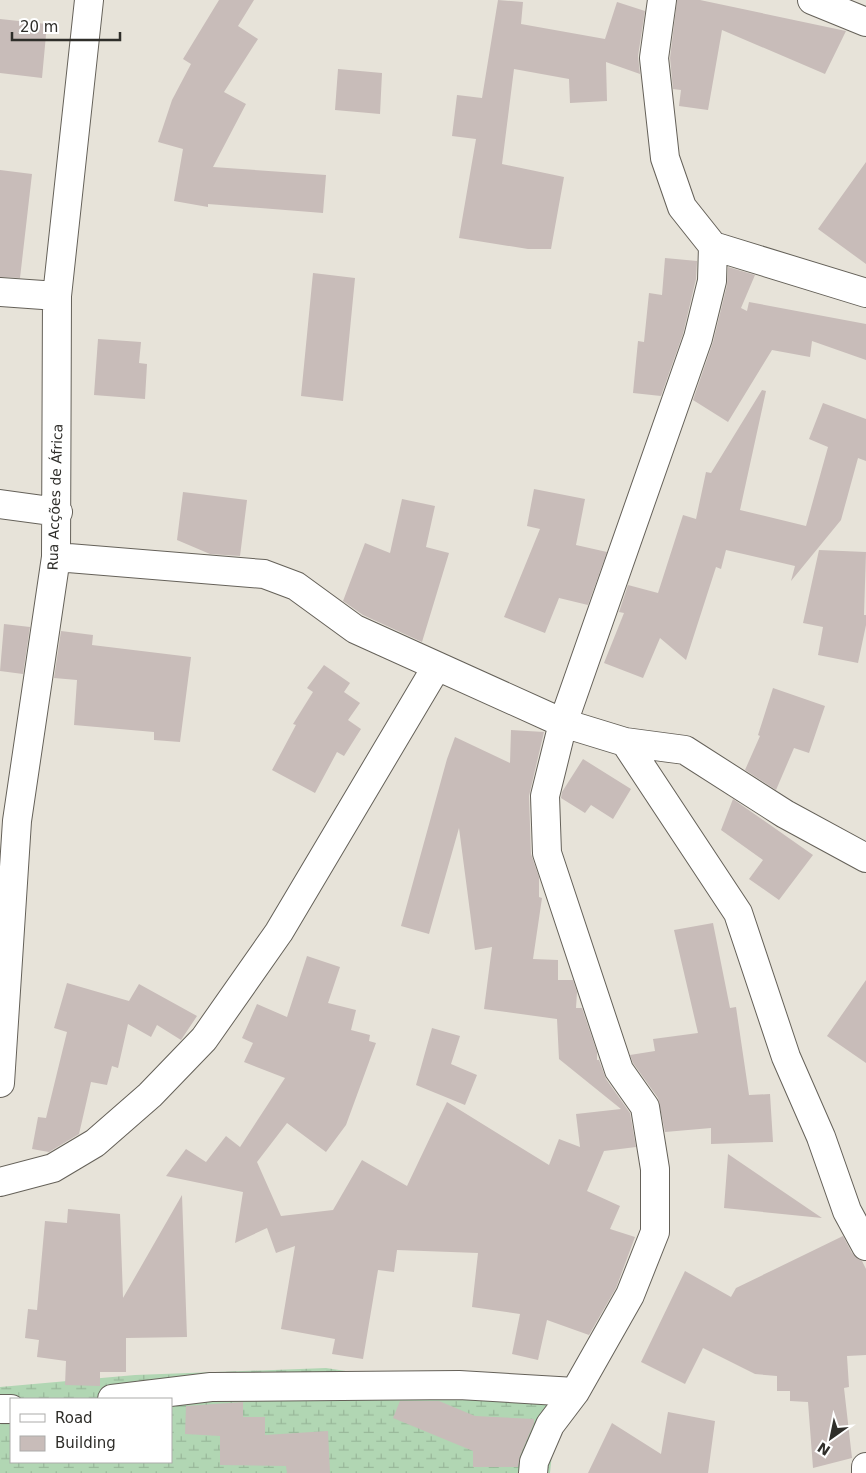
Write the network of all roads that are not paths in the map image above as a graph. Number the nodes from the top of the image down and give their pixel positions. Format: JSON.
{"nodes":[{"id":1,"x":89,"y":0,"type":"edge"},
{"id":2,"x":662,"y":0,"type":"edge"},
{"id":3,"x":812,"y":0,"type":"edge"},
{"id":4,"x":866,"y":22,"type":"edge"},
{"id":5,"x":713,"y":246,"type":"junction"},
{"id":6,"x":0,"y":292,"type":"edge"},
{"id":7,"x":866,"y":293,"type":"edge"},
{"id":8,"x":57,"y":296,"type":"junction"},
{"id":9,"x":0,"y":504,"type":"edge"},
{"id":10,"x":58,"y":512,"type":"junction"},
{"id":11,"x":56,"y":557,"type":"junction"},
{"id":12,"x":437,"y":666,"type":"junction"},
{"id":13,"x":563,"y":724,"type":"junction"},
{"id":14,"x":624,"y":742,"type":"junction"},
{"id":15,"x":8,"y":820,"type":"edge"},
{"id":16,"x":866,"y":858,"type":"edge"},
{"id":17,"x":1,"y":1066,"type":"edge"},
{"id":18,"x":0,"y":1182,"type":"edge"},
{"id":19,"x":866,"y":1246,"type":"edge"},
{"id":20,"x":575,"y":1392,"type":"junction"},
{"id":21,"x":120,"y":1398,"type":"edge"},
{"id":22,"x":866,"y":1467,"type":"edge"},
{"id":23,"x":533,"y":1473,"type":"edge"},
{"id":24,"x":866,"y":1473,"type":"edge"}],
"edges":[{"from":1,"to":8,"type":"street","name":"Rua Acções de África"},
{"from":2,"to":5,"type":"street"},
{"from":3,"to":4,"type":"street"},
{"from":5,"to":7,"type":"street"},
{"from":5,"to":13,"type":"street"},
{"from":6,"to":8,"type":"street"},
{"from":8,"to":10,"type":"street","name":"Rua Acções de África"},
{"from":9,"to":10,"type":"street"},
{"from":10,"to":11,"type":"street","name":"Rua Acções de África"},
{"from":11,"to":12,"type":"street"},
{"from":11,"to":15,"type":"street","name":"Rua Acções de África"},
{"from":12,"to":13,"type":"street"},
{"from":12,"to":18,"type":"street"},
{"from":13,"to":14,"type":"street"},
{"from":13,"to":20,"type":"street"},
{"from":14,"to":16,"type":"street"},
{"from":14,"to":19,"type":"street"},
{"from":15,"to":17,"type":"street","name":"Rua Acções de África"},
{"from":20,"to":21,"type":"street"},
{"from":20,"to":23,"type":"street"},
{"from":22,"to":24,"type":"street"}]}
